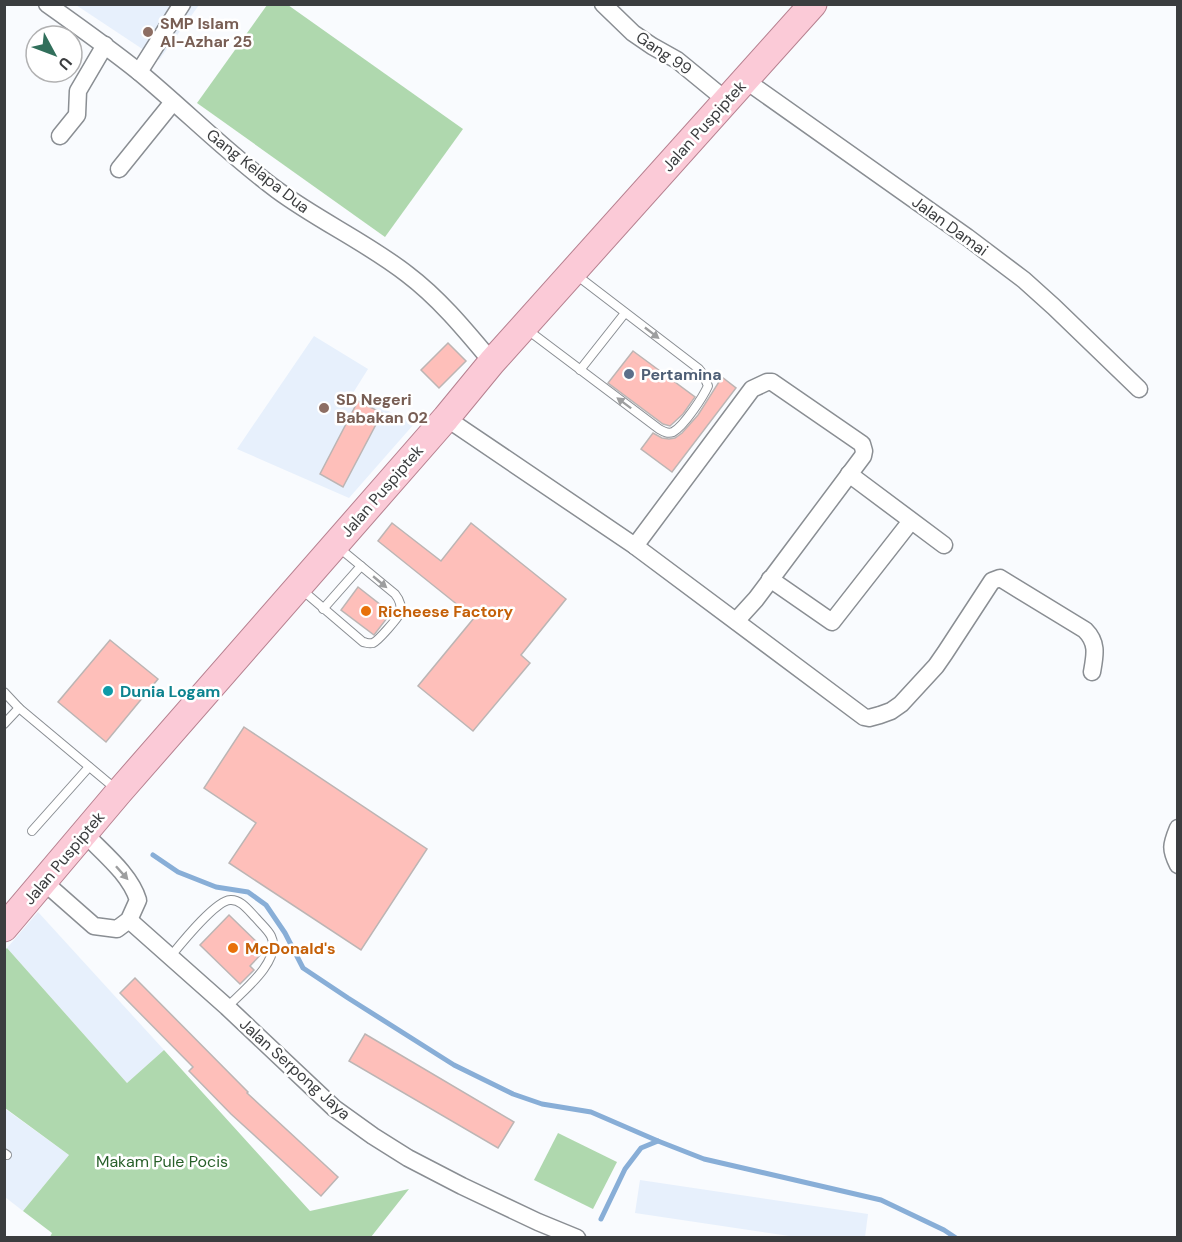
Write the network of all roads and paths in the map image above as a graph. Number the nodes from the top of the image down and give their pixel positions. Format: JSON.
{"nodes":[{"id":1,"x":47,"y":4,"type":"edge"},
{"id":2,"x":182,"y":4,"type":"edge"},
{"id":3,"x":603,"y":4,"type":"edge"},
{"id":4,"x":813,"y":4,"type":"edge"},
{"id":5,"x":105,"y":45,"type":"junction"},
{"id":6,"x":139,"y":72,"type":"junction"},
{"id":7,"x":745,"y":80,"type":"junction"},
{"id":8,"x":727,"y":101,"type":"junction"},
{"id":9,"x":173,"y":102,"type":"junction"},
{"id":10,"x":60,"y":136,"type":"dead end"},
{"id":11,"x":120,"y":169,"type":"dead end"},
{"id":12,"x":573,"y":272,"type":"junction"},
{"id":13,"x":626,"y":313,"type":"junction"},
{"id":14,"x":523,"y":327,"type":"junction"},
{"id":15,"x":492,"y":362,"type":"junction"},
{"id":16,"x":580,"y":370,"type":"junction"},
{"id":17,"x":1138,"y":389,"type":"dead end"},
{"id":18,"x":446,"y":418,"type":"junction"},
{"id":19,"x":849,"y":474,"type":"junction"},
{"id":20,"x":911,"y":521,"type":"junction"},
{"id":21,"x":335,"y":545,"type":"junction"},
{"id":22,"x":944,"y":545,"type":"dead end"},
{"id":23,"x":635,"y":546,"type":"junction"},
{"id":24,"x":361,"y":566,"type":"junction"},
{"id":25,"x":770,"y":579,"type":"junction"},
{"id":26,"x":298,"y":587,"type":"junction"},
{"id":27,"x":323,"y":609,"type":"junction"},
{"id":28,"x":736,"y":621,"type":"junction"},
{"id":29,"x":1092,"y":672,"type":"dead end"},
{"id":30,"x":4,"y":692,"type":"edge"},
{"id":31,"x":19,"y":708,"type":"junction"},
{"id":32,"x":4,"y":724,"type":"edge"},
{"id":33,"x":89,"y":767,"type":"junction"},
{"id":34,"x":119,"y":792,"type":"junction"},
{"id":35,"x":1178,"y":828,"type":"edge"},
{"id":36,"x":32,"y":831,"type":"dead end"},
{"id":37,"x":84,"y":833,"type":"junction"},
{"id":38,"x":1178,"y":865,"type":"edge"},
{"id":39,"x":44,"y":882,"type":"junction"},
{"id":40,"x":129,"y":920,"type":"junction"},
{"id":41,"x":4,"y":928,"type":"edge"},
{"id":42,"x":169,"y":957,"type":"junction"},
{"id":43,"x":227,"y":1007,"type":"junction"},
{"id":44,"x":577,"y":1238,"type":"edge"}],
"edges":[{"from":1,"to":5,"type":"street","name":"Gang Kelapa Dua"},
{"from":2,"to":6,"type":"street"},
{"from":3,"to":8,"type":"street","name":"Gang 99"},
{"from":4,"to":7,"type":"main road","name":"Jalan Puspiptek"},
{"from":5,"to":6,"type":"street","name":"Gang Kelapa Dua"},
{"from":5,"to":10,"type":"street"},
{"from":6,"to":9,"type":"street","name":"Gang Kelapa Dua"},
{"from":7,"to":8,"type":"main road","name":"Jalan Puspiptek"},
{"from":7,"to":17,"type":"street","name":"Jalan Damai"},
{"from":8,"to":12,"type":"main road","name":"Jalan Puspiptek"},
{"from":9,"to":11,"type":"street"},
{"from":9,"to":15,"type":"street","name":"Gang Kelapa Dua"},
{"from":12,"to":13,"type":"lane"},
{"from":12,"to":14,"type":"main road","name":"Jalan Puspiptek"},
{"from":13,"to":16,"type":"lane"},
{"from":13,"to":16,"type":"lane","one_way":true},
{"from":14,"to":15,"type":"main road","name":"Jalan Puspiptek"},
{"from":14,"to":16,"type":"lane"},
{"from":15,"to":18,"type":"main road","name":"Jalan Puspiptek"},
{"from":18,"to":21,"type":"main road","name":"Jalan Puspiptek"},
{"from":18,"to":23,"type":"street"},
{"from":19,"to":20,"type":"street"},
{"from":19,"to":23,"type":"street"},
{"from":19,"to":25,"type":"street"},
{"from":20,"to":22,"type":"street"},
{"from":20,"to":25,"type":"street"},
{"from":21,"to":24,"type":"lane"},
{"from":21,"to":26,"type":"main road","name":"Jalan Puspiptek"},
{"from":23,"to":28,"type":"street"},
{"from":24,"to":27,"type":"lane"},
{"from":24,"to":27,"type":"lane","one_way":true},
{"from":25,"to":28,"type":"street"},
{"from":26,"to":27,"type":"lane"},
{"from":26,"to":34,"type":"main road","name":"Jalan Puspiptek"},
{"from":28,"to":29,"type":"street"},
{"from":30,"to":31,"type":"lane"},
{"from":31,"to":32,"type":"lane"},
{"from":31,"to":33,"type":"lane"},
{"from":33,"to":34,"type":"lane"},
{"from":33,"to":36,"type":"lane"},
{"from":34,"to":37,"type":"main road","name":"Jalan Puspiptek"},
{"from":35,"to":38,"type":"street"},
{"from":37,"to":39,"type":"main road","name":"Jalan Puspiptek"},
{"from":37,"to":40,"type":"street","one_way":true},
{"from":39,"to":40,"type":"street"},
{"from":39,"to":41,"type":"main road","name":"Jalan Puspiptek"},
{"from":40,"to":42,"type":"street","name":"Jalan Serpong Jaya"},
{"from":42,"to":43,"type":"street","name":"Jalan Serpong Jaya"},
{"from":42,"to":43,"type":"lane"},
{"from":43,"to":44,"type":"street","name":"Jalan Serpong Jaya"}]}
